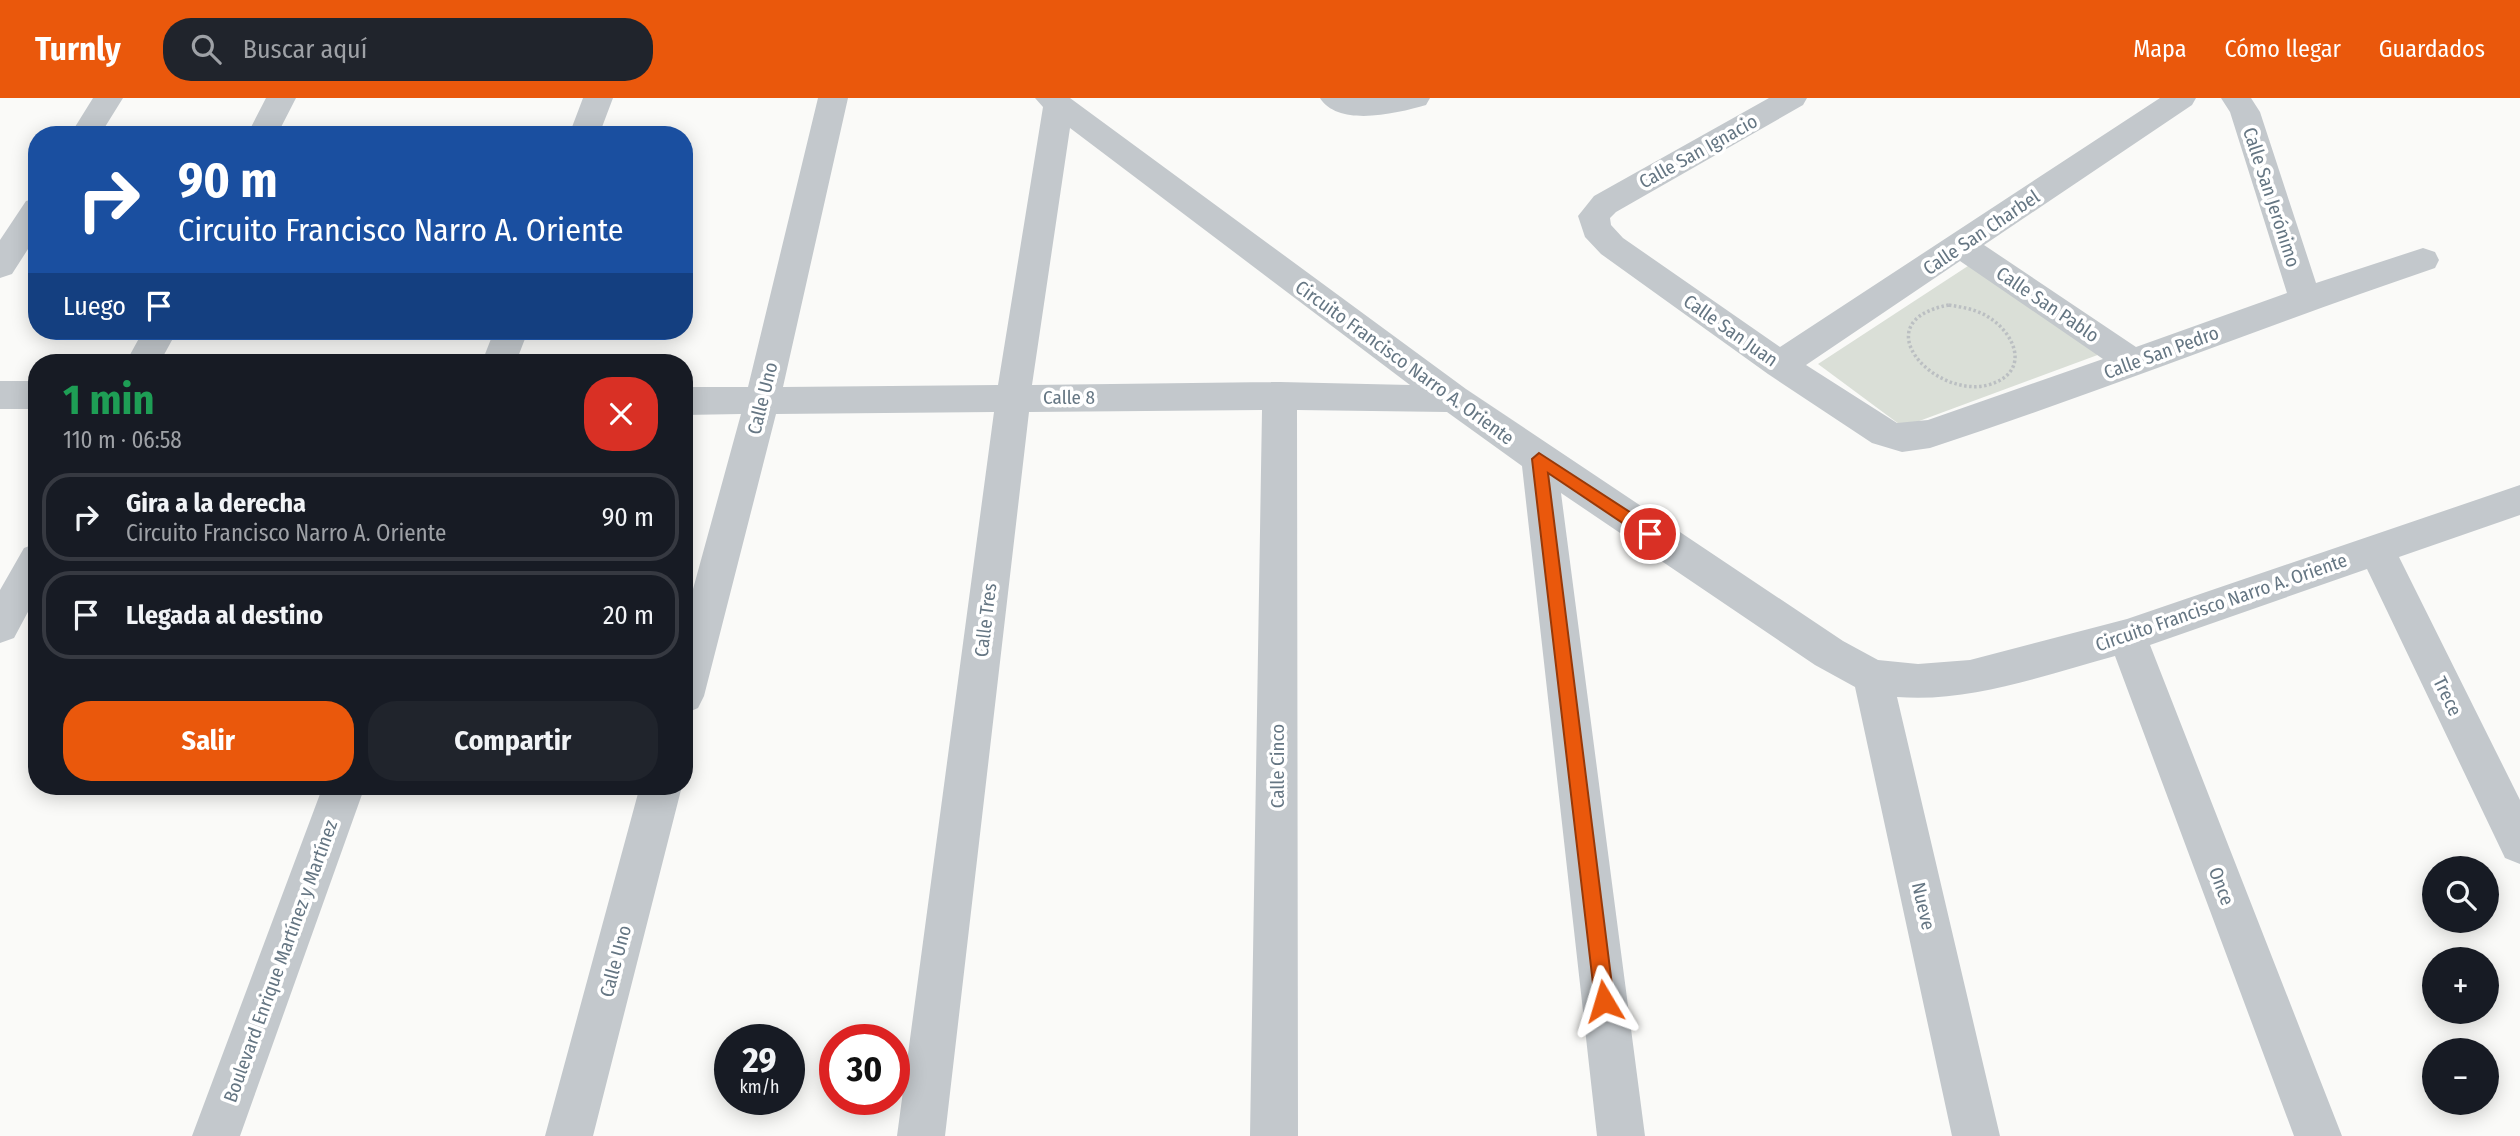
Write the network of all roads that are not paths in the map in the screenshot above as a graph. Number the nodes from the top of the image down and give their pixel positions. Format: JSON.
{"nodes":[{"id":1,"x":108,"y":98,"type":"edge"},
{"id":2,"x":281,"y":98,"type":"edge"},
{"id":3,"x":598,"y":98,"type":"edge"},
{"id":4,"x":833,"y":98,"type":"edge"},
{"id":5,"x":1335,"y":98,"type":"edge"},
{"id":6,"x":1415,"y":98,"type":"edge"},
{"id":7,"x":1792,"y":98,"type":"edge"},
{"id":8,"x":2180,"y":98,"type":"edge"},
{"id":9,"x":2236,"y":98,"type":"edge"},
{"id":10,"x":1054,"y":102,"type":"edge"},
{"id":11,"x":91,"y":126,"type":"edge"},
{"id":12,"x":267,"y":126,"type":"edge"},
{"id":13,"x":587,"y":126,"type":"edge"},
{"id":14,"x":1605,"y":204,"type":"joint"},
{"id":15,"x":28,"y":223,"type":"edge"},
{"id":16,"x":1961,"y":246,"type":"junction"},
{"id":17,"x":2423,"y":260,"type":"dead end"},
{"id":18,"x":0,"y":266,"type":"edge"},
{"id":19,"x":2305,"y":299,"type":"junction"},
{"id":20,"x":2135,"y":363,"type":"junction"},
{"id":21,"x":1780,"y":365,"type":"junction"},
{"id":22,"x":0,"y":395,"type":"edge"},
{"id":23,"x":28,"y":395,"type":"edge"},
{"id":24,"x":1280,"y":396,"type":"junction"},
{"id":25,"x":1013,"y":397,"type":"junction"},
{"id":26,"x":1454,"y":399,"type":"junction"},
{"id":27,"x":693,"y":401,"type":"edge"},
{"id":28,"x":762,"y":401,"type":"junction"},
{"id":29,"x":1898,"y":438,"type":"joint"},
{"id":30,"x":1539,"y":459,"type":"junction"},
{"id":31,"x":2520,"y":500,"type":"edge"},
{"id":32,"x":2376,"y":549,"type":"junction"},
{"id":33,"x":28,"y":575,"type":"edge"},
{"id":34,"x":0,"y":626,"type":"edge"},
{"id":35,"x":2127,"y":636,"type":"junction"},
{"id":36,"x":693,"y":662,"type":"edge"},
{"id":37,"x":1872,"y":677,"type":"junction"},
{"id":38,"x":341,"y":795,"type":"edge"},
{"id":39,"x":659,"y":795,"type":"edge"},
{"id":40,"x":2520,"y":844,"type":"edge"},
{"id":41,"x":216,"y":1136,"type":"edge"},
{"id":42,"x":569,"y":1136,"type":"edge"},
{"id":43,"x":921,"y":1136,"type":"edge"},
{"id":44,"x":1274,"y":1136,"type":"edge"},
{"id":45,"x":1621,"y":1136,"type":"edge"},
{"id":46,"x":1976,"y":1136,"type":"edge"},
{"id":47,"x":2318,"y":1136,"type":"edge"}],
"edges":[{"from":1,"to":11,"type":"street"},
{"from":2,"to":12,"type":"street"},
{"from":3,"to":13,"type":"street"},
{"from":4,"to":28,"type":"street","name":"Calle Uno"},
{"from":5,"to":6,"type":"street"},
{"from":7,"to":14,"type":"street","name":"Calle San Ignacio"},
{"from":8,"to":16,"type":"street","name":"Calle San Charbel"},
{"from":9,"to":19,"type":"street","name":"Calle San Jerónimo"},
{"from":10,"to":25,"type":"street","name":"Calle Tres"},
{"from":10,"to":26,"type":"street","name":"Circuito Francisco Narro A. Oriente"},
{"from":14,"to":21,"type":"street","name":"Calle San Juan"},
{"from":15,"to":18,"type":"street"},
{"from":16,"to":20,"type":"street","name":"Calle San Pablo"},
{"from":16,"to":21,"type":"street","name":"Calle San Charbel"},
{"from":17,"to":19,"type":"street","name":"Calle San Pedro"},
{"from":19,"to":20,"type":"street","name":"Calle San Pedro"},
{"from":20,"to":29,"type":"street","name":"Calle San Pedro"},
{"from":21,"to":29,"type":"street","name":"Calle San Juan"},
{"from":22,"to":23,"type":"street"},
{"from":24,"to":25,"type":"street","name":"Calle 8"},
{"from":24,"to":26,"type":"street","name":"Calle 8"},
{"from":24,"to":44,"type":"street","name":"Calle Cinco"},
{"from":25,"to":28,"type":"street","name":"Calle 8"},
{"from":25,"to":43,"type":"street","name":"Calle Tres"},
{"from":26,"to":30,"type":"street","name":"Circuito Francisco Narro A. Oriente"},
{"from":27,"to":28,"type":"street","name":"Calle 8"},
{"from":28,"to":36,"type":"street","name":"Calle Uno"},
{"from":30,"to":37,"type":"street","name":"Circuito Francisco Narro A. Oriente"},
{"from":30,"to":45,"type":"street"},
{"from":31,"to":32,"type":"street","name":"Circuito Francisco Narro A. Oriente"},
{"from":32,"to":35,"type":"street","name":"Circuito Francisco Narro A. Oriente"},
{"from":32,"to":40,"type":"street","name":"Trece"},
{"from":33,"to":34,"type":"street"},
{"from":35,"to":37,"type":"street","name":"Circuito Francisco Narro A. Oriente"},
{"from":35,"to":47,"type":"street","name":"Once"},
{"from":37,"to":46,"type":"street","name":"Nueve"},
{"from":38,"to":41,"type":"street","name":"Boulevard Enrique Martínez y Martínez"},
{"from":39,"to":42,"type":"street","name":"Calle Uno"}]}
